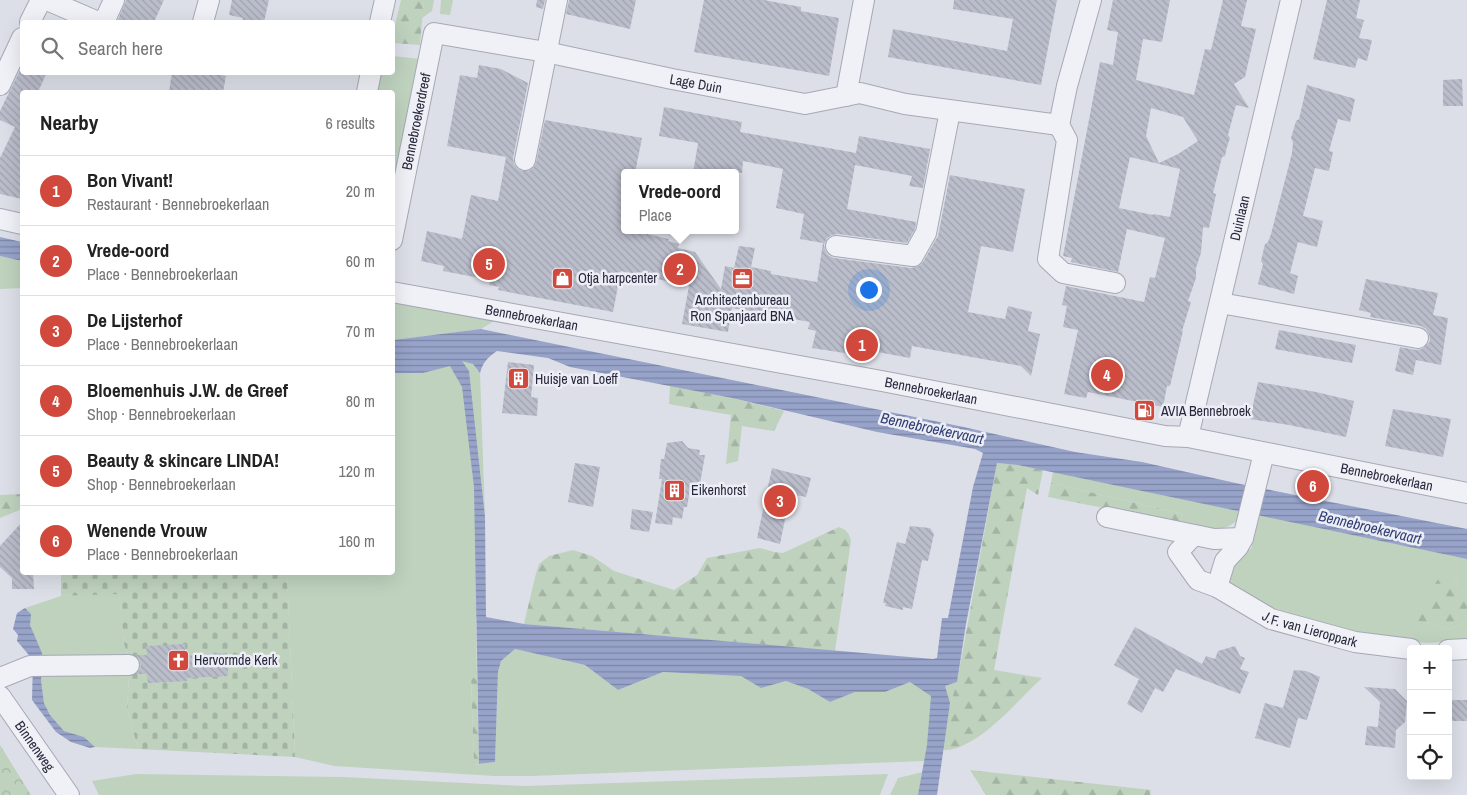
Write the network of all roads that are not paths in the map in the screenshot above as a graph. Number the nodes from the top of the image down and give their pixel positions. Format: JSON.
{"nodes":[{"id":1,"x":41,"y":0,"type":"edge"},
{"id":2,"x":47,"y":0,"type":"edge"},
{"id":3,"x":114,"y":0,"type":"edge"},
{"id":4,"x":209,"y":0,"type":"edge"},
{"id":5,"x":385,"y":0,"type":"edge"},
{"id":6,"x":557,"y":0,"type":"edge"},
{"id":7,"x":864,"y":0,"type":"edge"},
{"id":8,"x":1091,"y":0,"type":"edge"},
{"id":9,"x":1290,"y":0,"type":"edge"},
{"id":10,"x":31,"y":20,"type":"edge"},
{"id":11,"x":93,"y":20,"type":"edge"},
{"id":12,"x":105,"y":20,"type":"edge"},
{"id":13,"x":204,"y":20,"type":"edge"},
{"id":14,"x":380,"y":20,"type":"edge"},
{"id":15,"x":434,"y":33,"type":"joint"},
{"id":16,"x":20,"y":42,"type":"edge"},
{"id":17,"x":546,"y":52,"type":"junction"},
{"id":18,"x":370,"y":75,"type":"edge"},
{"id":19,"x":0,"y":85,"type":"edge"},
{"id":20,"x":367,"y":90,"type":"edge"},
{"id":21,"x":846,"y":96,"type":"junction"},
{"id":22,"x":950,"y":112,"type":"junction"},
{"id":23,"x":1059,"y":125,"type":"junction"},
{"id":24,"x":525,"y":160,"type":"dead end"},
{"id":25,"x":0,"y":219,"type":"edge"},
{"id":26,"x":20,"y":224,"type":"edge"},
{"id":27,"x":395,"y":225,"type":"edge"},
{"id":28,"x":836,"y":246,"type":"dead end"},
{"id":29,"x":1115,"y":283,"type":"dead end"},
{"id":30,"x":395,"y":293,"type":"edge"},
{"id":31,"x":1220,"y":303,"type":"junction"},
{"id":32,"x":1418,"y":338,"type":"dead end"},
{"id":33,"x":1188,"y":437,"type":"junction"},
{"id":34,"x":1264,"y":453,"type":"junction"},
{"id":35,"x":1467,"y":493,"type":"edge"},
{"id":36,"x":1107,"y":517,"type":"dead end"},
{"id":37,"x":1245,"y":530,"type":"junction"},
{"id":38,"x":1194,"y":535,"type":"junction"},
{"id":39,"x":1217,"y":587,"type":"junction"},
{"id":40,"x":1407,"y":648,"type":"edge"},
{"id":41,"x":1467,"y":649,"type":"edge"},
{"id":42,"x":1452,"y":650,"type":"edge"},
{"id":43,"x":129,"y":665,"type":"dead end"},
{"id":44,"x":0,"y":678,"type":"edge"},
{"id":45,"x":0,"y":696,"type":"edge"},
{"id":46,"x":69,"y":795,"type":"edge"}],
"edges":[{"from":1,"to":10,"type":"street"},
{"from":2,"to":11,"type":"street"},
{"from":3,"to":12,"type":"street"},
{"from":4,"to":13,"type":"street"},
{"from":5,"to":14,"type":"street"},
{"from":6,"to":17,"type":"street"},
{"from":7,"to":21,"type":"street"},
{"from":8,"to":23,"type":"street"},
{"from":9,"to":31,"type":"street","name":"Duinlaan"},
{"from":15,"to":17,"type":"street","name":"Lage Duin"},
{"from":15,"to":27,"type":"street","name":"Bennebroekerdreef"},
{"from":16,"to":19,"type":"street"},
{"from":17,"to":21,"type":"street","name":"Lage Duin"},
{"from":17,"to":24,"type":"street"},
{"from":18,"to":20,"type":"street"},
{"from":21,"to":22,"type":"street","name":"Lage Duin"},
{"from":22,"to":23,"type":"street","name":"Lage Duin"},
{"from":22,"to":28,"type":"street"},
{"from":23,"to":29,"type":"street"},
{"from":25,"to":26,"type":"street"},
{"from":30,"to":33,"type":"street","name":"Bennebroekerlaan"},
{"from":31,"to":32,"type":"street"},
{"from":31,"to":33,"type":"street","name":"Duinlaan"},
{"from":33,"to":34,"type":"street","name":"Bennebroekerlaan"},
{"from":34,"to":35,"type":"street","name":"Bennebroekerlaan"},
{"from":34,"to":37,"type":"street"},
{"from":36,"to":38,"type":"street"},
{"from":37,"to":38,"type":"street"},
{"from":37,"to":39,"type":"street"},
{"from":38,"to":39,"type":"street","name":"J.F. van Lieroppark"},
{"from":39,"to":40,"type":"street","name":"J.F. van Lieroppark"},
{"from":41,"to":42,"type":"street"},
{"from":43,"to":44,"type":"street"},
{"from":45,"to":46,"type":"street","name":"Binnenweg"}]}
